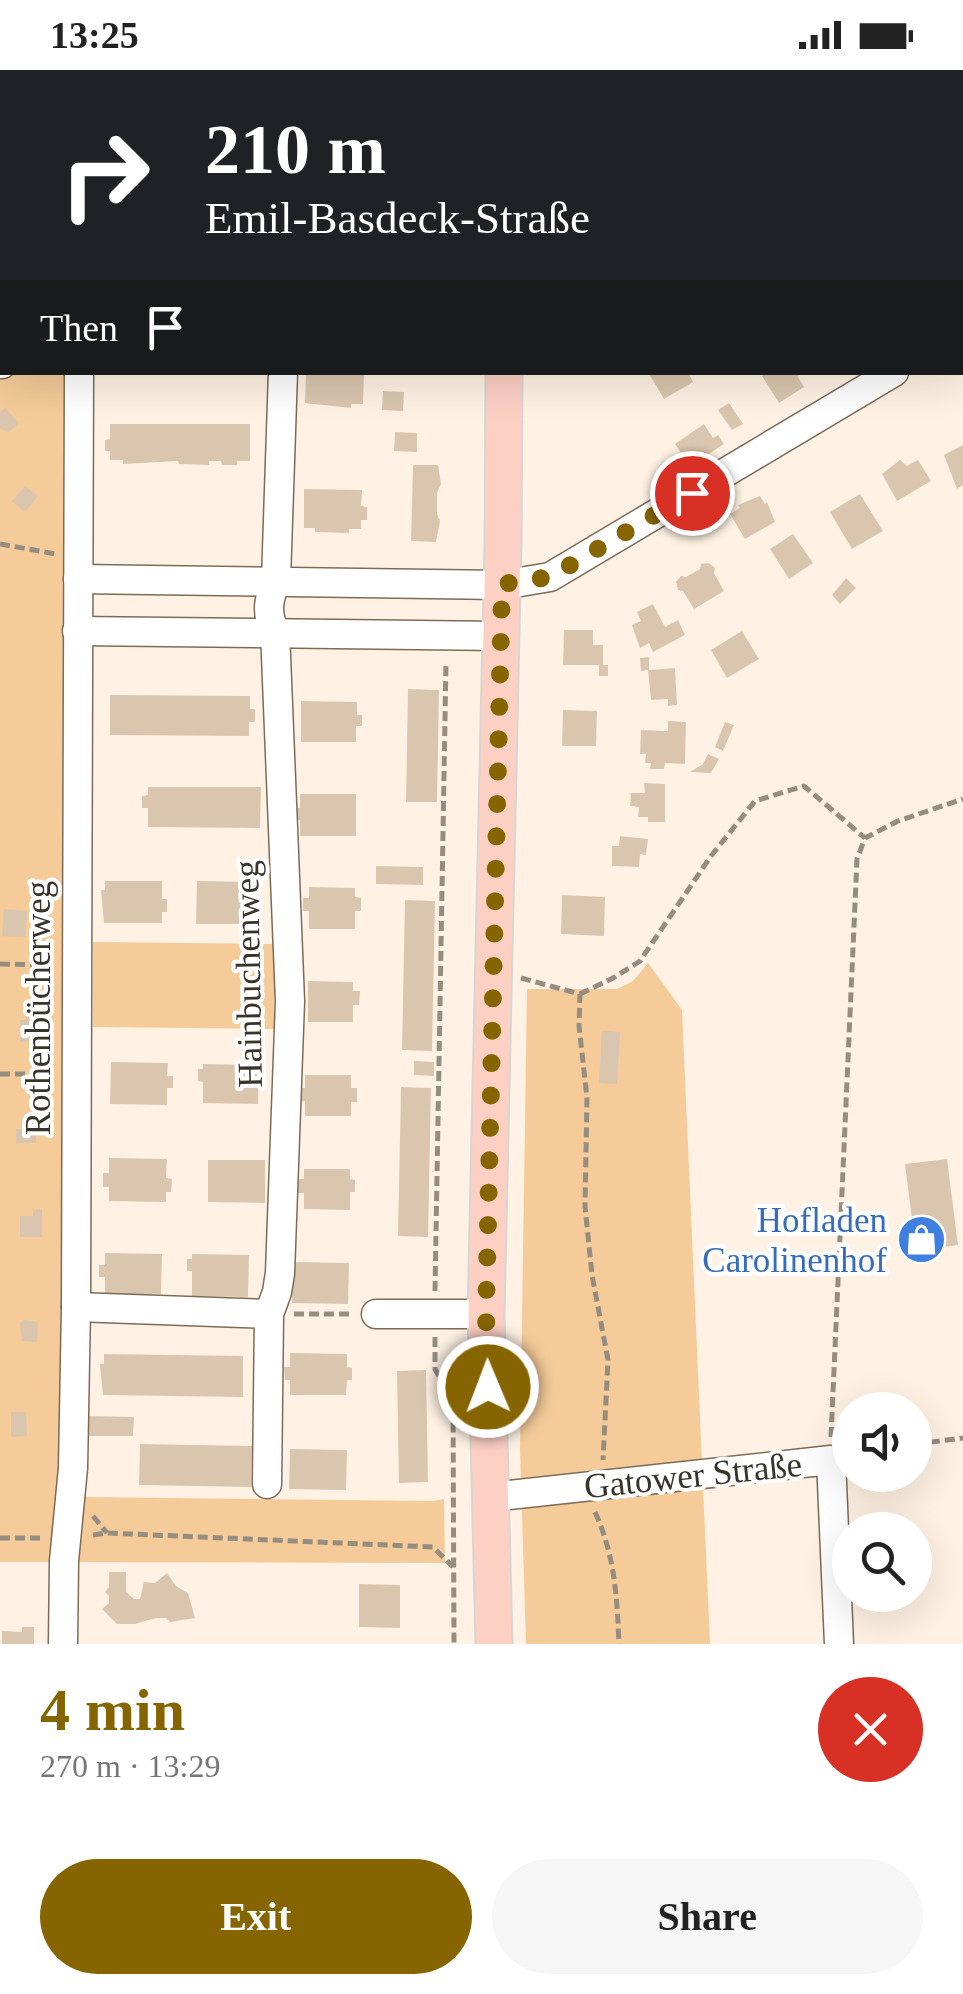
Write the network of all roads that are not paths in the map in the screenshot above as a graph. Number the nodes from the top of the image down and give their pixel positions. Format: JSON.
{"nodes":[{"id":1,"x":79,"y":375,"type":"edge"},
{"id":2,"x":283,"y":375,"type":"edge"},
{"id":3,"x":504,"y":375,"type":"edge"},
{"id":4,"x":889,"y":375,"type":"edge"},
{"id":5,"x":78,"y":568,"type":"junction"},
{"id":6,"x":276,"y":580,"type":"junction"},
{"id":7,"x":502,"y":584,"type":"junction"},
{"id":8,"x":76,"y":630,"type":"junction"},
{"id":9,"x":276,"y":631,"type":"junction"},
{"id":10,"x":500,"y":636,"type":"junction"},
{"id":11,"x":76,"y":1307,"type":"junction"},
{"id":12,"x":269,"y":1314,"type":"junction"},
{"id":13,"x":376,"y":1314,"type":"road end"},
{"id":14,"x":486,"y":1314,"type":"junction"},
{"id":15,"x":267,"y":1484,"type":"dead end"},
{"id":16,"x":490,"y":1496,"type":"junction"},
{"id":17,"x":63,"y":1644,"type":"edge"},
{"id":18,"x":494,"y":1644,"type":"edge"},
{"id":19,"x":839,"y":1644,"type":"edge"}],
"edges":[{"from":1,"to":5,"type":"street","name":"Rothenbücherweg"},
{"from":2,"to":6,"type":"street"},
{"from":3,"to":7,"type":"main road"},
{"from":4,"to":7,"type":"street"},
{"from":5,"to":6,"type":"street"},
{"from":5,"to":8,"type":"street","name":"Rothenbücherweg"},
{"from":6,"to":7,"type":"street"},
{"from":6,"to":9,"type":"street"},
{"from":7,"to":10,"type":"main road"},
{"from":8,"to":9,"type":"street"},
{"from":8,"to":11,"type":"street","name":"Rothenbücherweg"},
{"from":9,"to":10,"type":"street"},
{"from":9,"to":12,"type":"street","name":"Hainbuchenweg"},
{"from":10,"to":14,"type":"main road"},
{"from":11,"to":12,"type":"street"},
{"from":11,"to":17,"type":"street","name":"Rothenbücherweg"},
{"from":12,"to":15,"type":"street","name":"Hainbuchenweg"},
{"from":13,"to":14,"type":"street"},
{"from":14,"to":16,"type":"main road"},
{"from":16,"to":18,"type":"main road"},
{"from":16,"to":19,"type":"street","name":"Gatower Straße"}]}
